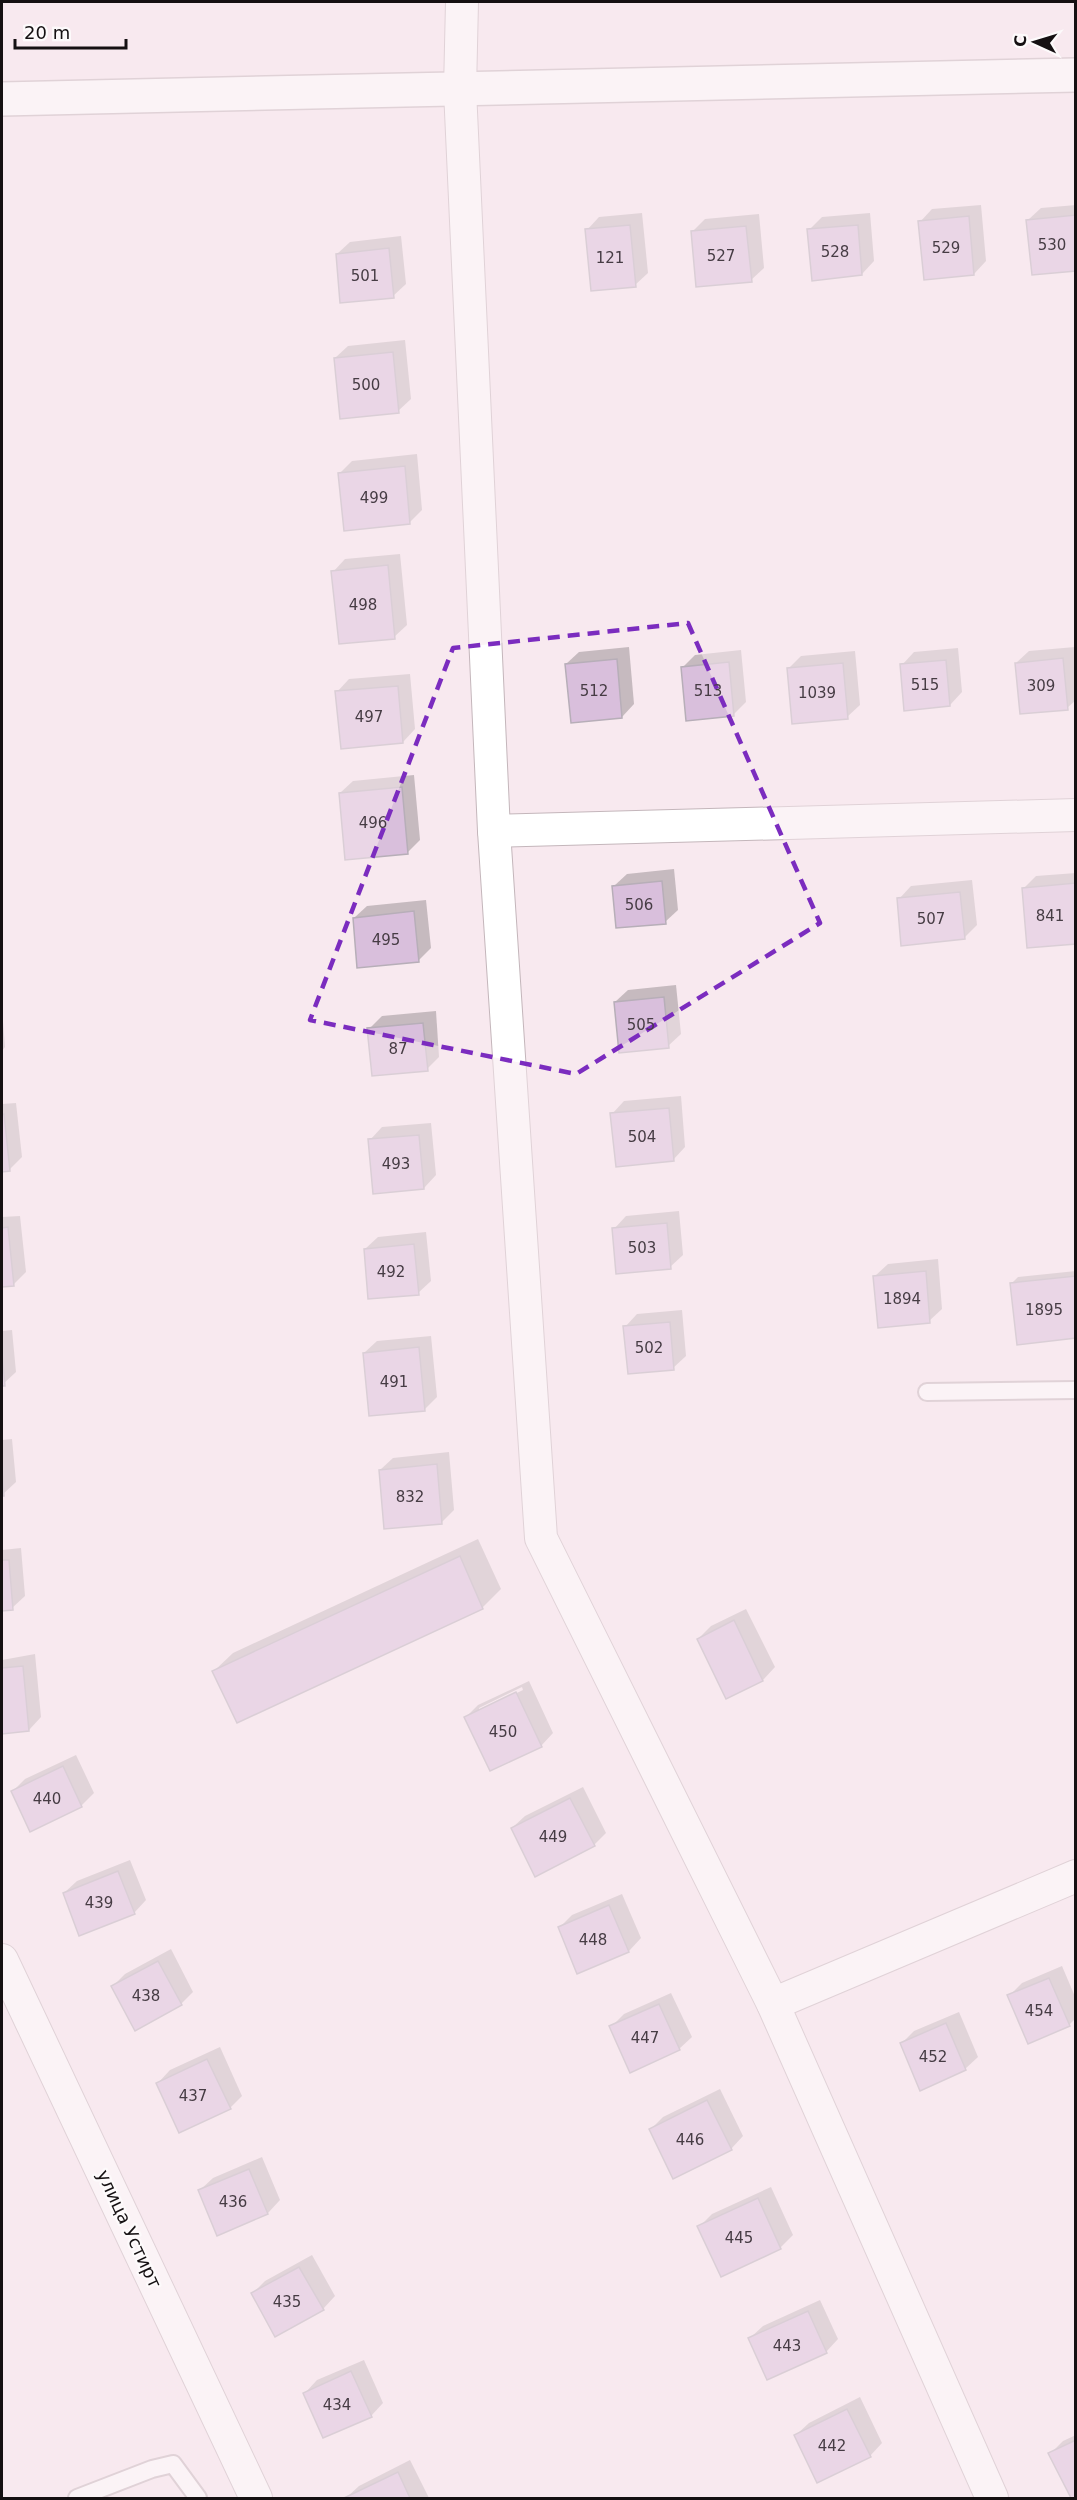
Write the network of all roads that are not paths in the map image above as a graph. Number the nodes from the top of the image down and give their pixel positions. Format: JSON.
{"nodes":[{"id":1,"x":462,"y":2,"type":"edge"},
{"id":2,"x":1076,"y":75,"type":"edge"},
{"id":3,"x":460,"y":90,"type":"junction"},
{"id":4,"x":2,"y":99,"type":"edge"},
{"id":5,"x":1076,"y":815,"type":"edge"},
{"id":6,"x":494,"y":831,"type":"junction"},
{"id":7,"x":1076,"y":1390,"type":"edge"},
{"id":8,"x":927,"y":1392,"type":"dead end"},
{"id":9,"x":1076,"y":1876,"type":"edge"},
{"id":10,"x":2,"y":1960,"type":"edge"},
{"id":11,"x":773,"y":2004,"type":"junction"},
{"id":12,"x":194,"y":2496,"type":"edge"},
{"id":13,"x":77,"y":2499,"type":"edge"},
{"id":14,"x":256,"y":2499,"type":"edge"},
{"id":15,"x":992,"y":2499,"type":"edge"}],
"edges":[{"from":1,"to":3,"type":"street"},
{"from":2,"to":3,"type":"street"},
{"from":3,"to":4,"type":"street"},
{"from":3,"to":6,"type":"street"},
{"from":5,"to":6,"type":"street"},
{"from":6,"to":11,"type":"street"},
{"from":7,"to":8,"type":"lane"},
{"from":9,"to":11,"type":"street"},
{"from":10,"to":14,"type":"street","name":"улица Устирт"},
{"from":11,"to":15,"type":"street"},
{"from":12,"to":13,"type":"lane"}]}
